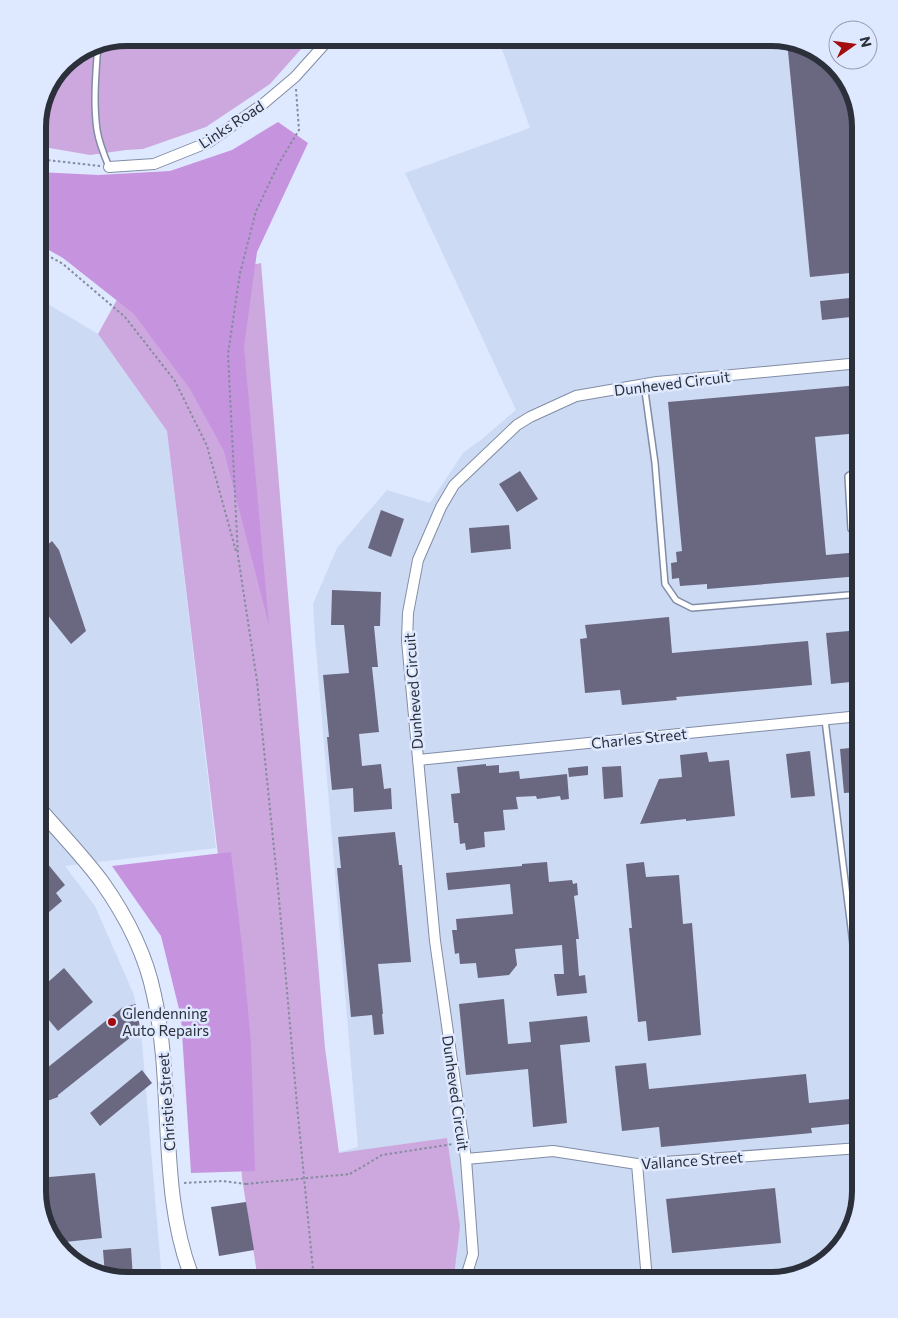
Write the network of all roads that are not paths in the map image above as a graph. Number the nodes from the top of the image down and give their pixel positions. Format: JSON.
{"nodes":[{"id":1,"x":323,"y":46,"type":"edge"},
{"id":2,"x":98,"y":52,"type":"edge"},
{"id":3,"x":109,"y":167,"type":"joint"},
{"id":4,"x":852,"y":364,"type":"edge"},
{"id":5,"x":644,"y":384,"type":"junction"},
{"id":6,"x":852,"y":473,"type":"edge"},
{"id":7,"x":852,"y":530,"type":"edge"},
{"id":8,"x":852,"y":595,"type":"edge"},
{"id":9,"x":852,"y":717,"type":"edge"},
{"id":10,"x":825,"y":720,"type":"junction"},
{"id":11,"x":418,"y":760,"type":"junction"},
{"id":12,"x":46,"y":816,"type":"edge"},
{"id":13,"x":852,"y":936,"type":"edge"},
{"id":14,"x":852,"y":1149,"type":"edge"},
{"id":15,"x":466,"y":1159,"type":"junction"},
{"id":16,"x":637,"y":1164,"type":"junction"},
{"id":17,"x":190,"y":1272,"type":"edge"},
{"id":18,"x":467,"y":1272,"type":"edge"},
{"id":19,"x":646,"y":1272,"type":"edge"}],
"edges":[{"from":1,"to":3,"type":"street","name":"Links Road"},
{"from":2,"to":3,"type":"lane"},
{"from":4,"to":5,"type":"street","name":"Dunheved Circuit"},
{"from":5,"to":8,"type":"lane"},
{"from":5,"to":11,"type":"street","name":"Dunheved Circuit"},
{"from":6,"to":7,"type":"lane"},
{"from":9,"to":10,"type":"street","name":"Charles Street"},
{"from":10,"to":11,"type":"street","name":"Charles Street"},
{"from":10,"to":13,"type":"lane"},
{"from":11,"to":15,"type":"street","name":"Dunheved Circuit"},
{"from":12,"to":17,"type":"main road","name":"Christie Street"},
{"from":14,"to":16,"type":"street","name":"Vallance Street"},
{"from":15,"to":16,"type":"street","name":"Vallance Street"},
{"from":15,"to":18,"type":"street","name":"Dunheved Circuit"},
{"from":16,"to":19,"type":"street"}]}
